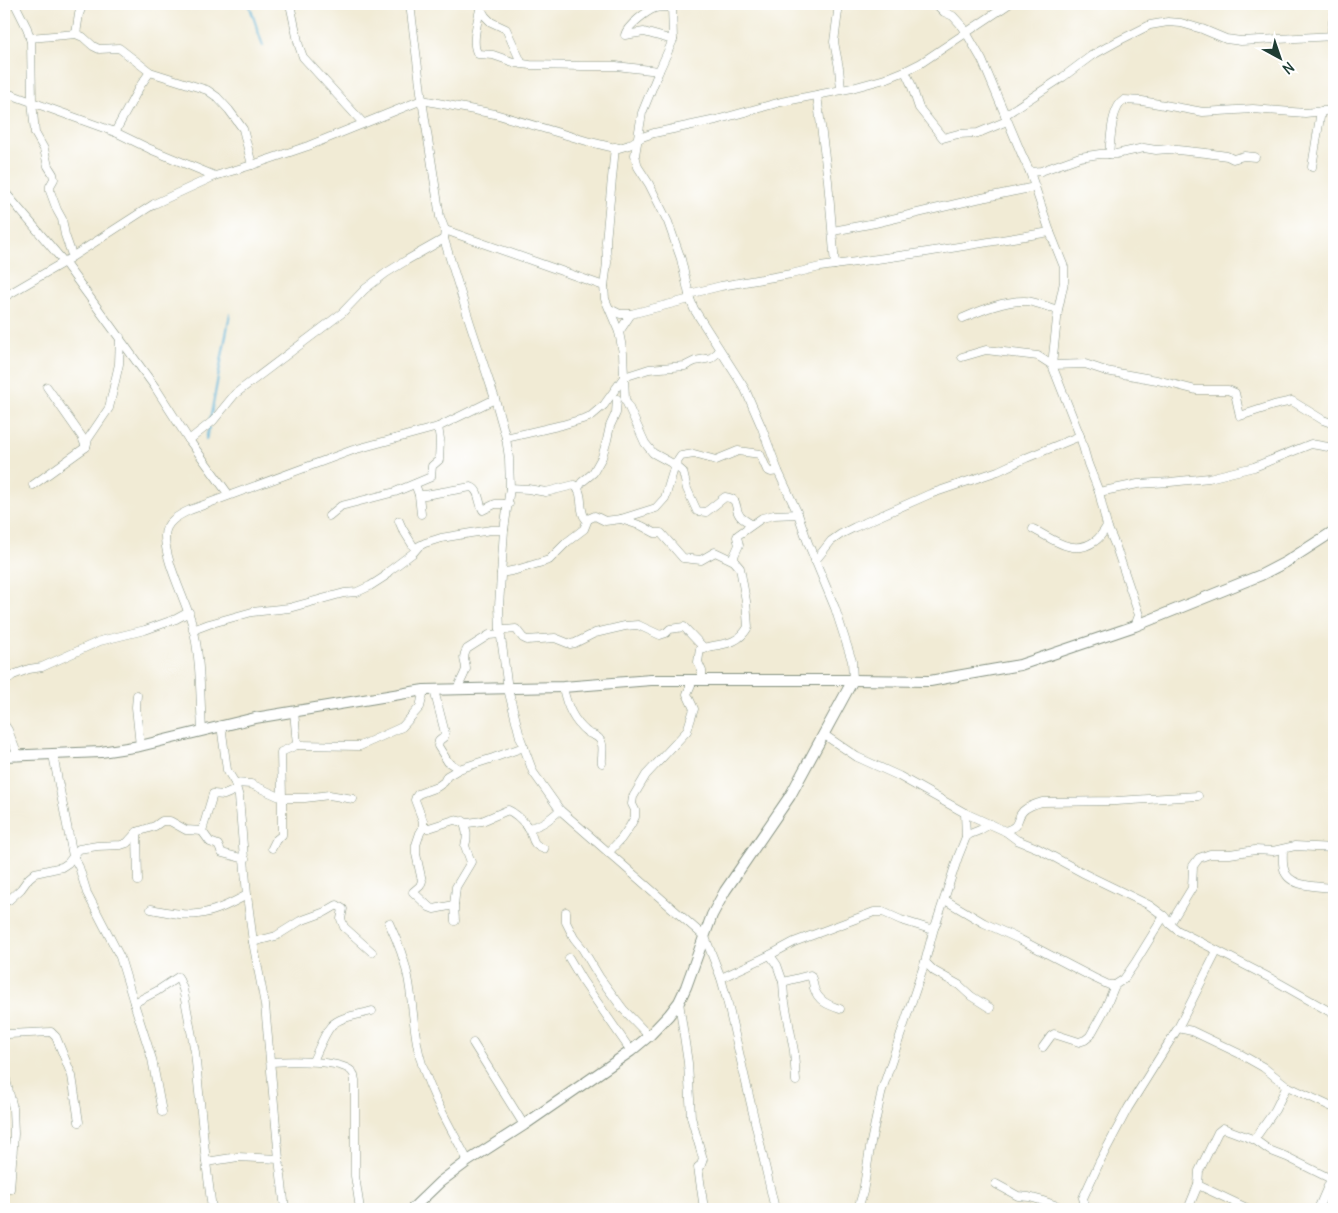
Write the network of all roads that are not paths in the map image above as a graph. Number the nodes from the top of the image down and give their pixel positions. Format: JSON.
{"nodes":[{"id":1,"x":15,"y":4,"type":"edge"},
{"id":2,"x":83,"y":4,"type":"edge"},
{"id":3,"x":290,"y":4,"type":"edge"},
{"id":4,"x":410,"y":4,"type":"edge"},
{"id":5,"x":645,"y":4,"type":"edge"},
{"id":6,"x":839,"y":4,"type":"edge"},
{"id":7,"x":936,"y":4,"type":"edge"},
{"id":8,"x":1009,"y":4,"type":"edge"},
{"id":9,"x":672,"y":5,"type":"edge"},
{"id":10,"x":481,"y":6,"type":"edge"},
{"id":11,"x":654,"y":8,"type":"junction"},
{"id":12,"x":1334,"y":15,"type":"edge"},
{"id":13,"x":967,"y":32,"type":"junction"},
{"id":14,"x":76,"y":34,"type":"junction"},
{"id":15,"x":1333,"y":36,"type":"edge"},
{"id":16,"x":30,"y":38,"type":"junction"},
{"id":17,"x":673,"y":40,"type":"junction"},
{"id":18,"x":522,"y":64,"type":"junction"},
{"id":19,"x":659,"y":71,"type":"junction"},
{"id":20,"x":905,"y":71,"type":"junction"},
{"id":21,"x":150,"y":72,"type":"junction"},
{"id":22,"x":841,"y":89,"type":"junction"},
{"id":23,"x":4,"y":92,"type":"edge"},
{"id":24,"x":817,"y":94,"type":"junction"},
{"id":25,"x":422,"y":100,"type":"junction"},
{"id":26,"x":32,"y":101,"type":"junction"},
{"id":27,"x":1321,"y":110,"type":"junction"},
{"id":28,"x":1334,"y":110,"type":"edge"},
{"id":29,"x":1006,"y":118,"type":"junction"},
{"id":30,"x":363,"y":124,"type":"junction"},
{"id":31,"x":115,"y":132,"type":"junction"},
{"id":32,"x":637,"y":140,"type":"junction"},
{"id":33,"x":615,"y":148,"type":"junction"},
{"id":34,"x":1109,"y":154,"type":"junction"},
{"id":35,"x":1255,"y":158,"type":"dead end"},
{"id":36,"x":252,"y":165,"type":"junction"},
{"id":37,"x":1312,"y":167,"type":"dead end"},
{"id":38,"x":1030,"y":172,"type":"junction"},
{"id":39,"x":215,"y":176,"type":"junction"},
{"id":40,"x":1035,"y":187,"type":"junction"},
{"id":41,"x":4,"y":190,"type":"edge"},
{"id":42,"x":445,"y":230,"type":"junction"},
{"id":43,"x":833,"y":231,"type":"junction"},
{"id":44,"x":1050,"y":232,"type":"junction"},
{"id":45,"x":444,"y":239,"type":"junction"},
{"id":46,"x":72,"y":255,"type":"junction"},
{"id":47,"x":64,"y":262,"type":"junction"},
{"id":48,"x":835,"y":265,"type":"junction"},
{"id":49,"x":604,"y":286,"type":"junction"},
{"id":50,"x":4,"y":297,"type":"edge"},
{"id":51,"x":690,"y":297,"type":"junction"},
{"id":52,"x":610,"y":309,"type":"junction"},
{"id":53,"x":1058,"y":310,"type":"junction"},
{"id":54,"x":631,"y":314,"type":"junction"},
{"id":55,"x":963,"y":318,"type":"dead end"},
{"id":56,"x":619,"y":332,"type":"junction"},
{"id":57,"x":120,"y":338,"type":"junction"},
{"id":58,"x":720,"y":351,"type":"junction"},
{"id":59,"x":962,"y":357,"type":"dead end"},
{"id":60,"x":1052,"y":365,"type":"junction"},
{"id":61,"x":624,"y":377,"type":"junction"},
{"id":62,"x":47,"y":387,"type":"dead end"},
{"id":63,"x":618,"y":398,"type":"junction"},
{"id":64,"x":495,"y":399,"type":"junction"},
{"id":65,"x":1334,"y":424,"type":"edge"},
{"id":66,"x":438,"y":427,"type":"junction"},
{"id":67,"x":1080,"y":436,"type":"junction"},
{"id":68,"x":506,"y":438,"type":"junction"},
{"id":69,"x":189,"y":440,"type":"junction"},
{"id":70,"x":86,"y":447,"type":"junction"},
{"id":71,"x":1334,"y":448,"type":"edge"},
{"id":72,"x":675,"y":465,"type":"junction"},
{"id":73,"x":778,"y":471,"type":"junction"},
{"id":74,"x":415,"y":484,"type":"junction"},
{"id":75,"x":33,"y":485,"type":"dead end"},
{"id":76,"x":510,"y":488,"type":"junction"},
{"id":77,"x":578,"y":488,"type":"junction"},
{"id":78,"x":1099,"y":492,"type":"junction"},
{"id":79,"x":229,"y":495,"type":"junction"},
{"id":80,"x":419,"y":495,"type":"junction"},
{"id":81,"x":509,"y":504,"type":"junction"},
{"id":82,"x":421,"y":514,"type":"dead end"},
{"id":83,"x":798,"y":514,"type":"junction"},
{"id":84,"x":329,"y":516,"type":"dead end"},
{"id":85,"x":588,"y":519,"type":"junction"},
{"id":86,"x":620,"y":519,"type":"junction"},
{"id":87,"x":399,"y":521,"type":"dead end"},
{"id":88,"x":751,"y":524,"type":"junction"},
{"id":89,"x":1107,"y":526,"type":"junction"},
{"id":90,"x":1033,"y":529,"type":"dead end"},
{"id":91,"x":504,"y":530,"type":"junction"},
{"id":92,"x":1334,"y":531,"type":"edge"},
{"id":93,"x":416,"y":549,"type":"junction"},
{"id":94,"x":734,"y":561,"type":"junction"},
{"id":95,"x":815,"y":561,"type":"junction"},
{"id":96,"x":501,"y":573,"type":"junction"},
{"id":97,"x":188,"y":612,"type":"junction"},
{"id":98,"x":1135,"y":626,"type":"junction"},
{"id":99,"x":193,"y":630,"type":"junction"},
{"id":100,"x":500,"y":632,"type":"junction"},
{"id":101,"x":704,"y":648,"type":"junction"},
{"id":102,"x":697,"y":680,"type":"junction"},
{"id":103,"x":853,"y":680,"type":"junction"},
{"id":104,"x":4,"y":682,"type":"edge"},
{"id":105,"x":563,"y":687,"type":"junction"},
{"id":106,"x":457,"y":689,"type":"junction"},
{"id":107,"x":508,"y":689,"type":"junction"},
{"id":108,"x":429,"y":690,"type":"junction"},
{"id":109,"x":137,"y":695,"type":"dead end"},
{"id":110,"x":294,"y":711,"type":"junction"},
{"id":111,"x":4,"y":724,"type":"edge"},
{"id":112,"x":221,"y":725,"type":"junction"},
{"id":113,"x":202,"y":731,"type":"junction"},
{"id":114,"x":824,"y":734,"type":"junction"},
{"id":115,"x":296,"y":745,"type":"junction"},
{"id":116,"x":140,"y":746,"type":"junction"},
{"id":117,"x":524,"y":747,"type":"junction"},
{"id":118,"x":54,"y":755,"type":"junction"},
{"id":119,"x":4,"y":756,"type":"edge"},
{"id":120,"x":18,"y":756,"type":"junction"},
{"id":121,"x":602,"y":763,"type":"dead end"},
{"id":122,"x":459,"y":769,"type":"junction"},
{"id":123,"x":236,"y":787,"type":"junction"},
{"id":124,"x":1198,"y":796,"type":"dead end"},
{"id":125,"x":282,"y":798,"type":"junction"},
{"id":126,"x":353,"y":799,"type":"dead end"},
{"id":127,"x":560,"y":810,"type":"junction"},
{"id":128,"x":965,"y":813,"type":"junction"},
{"id":129,"x":463,"y":822,"type":"junction"},
{"id":130,"x":990,"y":824,"type":"junction"},
{"id":131,"x":423,"y":828,"type":"junction"},
{"id":132,"x":528,"y":828,"type":"junction"},
{"id":133,"x":202,"y":831,"type":"junction"},
{"id":134,"x":1005,"y":831,"type":"junction"},
{"id":135,"x":137,"y":832,"type":"junction"},
{"id":136,"x":966,"y":837,"type":"junction"},
{"id":137,"x":70,"y":839,"type":"junction"},
{"id":138,"x":272,"y":848,"type":"dead end"},
{"id":139,"x":1283,"y":848,"type":"junction"},
{"id":140,"x":1334,"y":848,"type":"edge"},
{"id":141,"x":79,"y":849,"type":"junction"},
{"id":142,"x":544,"y":849,"type":"dead end"},
{"id":143,"x":608,"y":852,"type":"junction"},
{"id":144,"x":73,"y":856,"type":"junction"},
{"id":145,"x":245,"y":859,"type":"junction"},
{"id":146,"x":138,"y":881,"type":"dead end"},
{"id":147,"x":1334,"y":888,"type":"edge"},
{"id":148,"x":247,"y":895,"type":"junction"},
{"id":149,"x":945,"y":900,"type":"junction"},
{"id":150,"x":4,"y":902,"type":"edge"},
{"id":151,"x":454,"y":905,"type":"junction"},
{"id":152,"x":151,"y":909,"type":"dead end"},
{"id":153,"x":566,"y":912,"type":"dead end"},
{"id":154,"x":1164,"y":916,"type":"junction"},
{"id":155,"x":455,"y":921,"type":"dead end"},
{"id":156,"x":389,"y":923,"type":"dead end"},
{"id":157,"x":1170,"y":924,"type":"junction"},
{"id":158,"x":934,"y":928,"type":"junction"},
{"id":159,"x":705,"y":937,"type":"junction"},
{"id":160,"x":253,"y":942,"type":"junction"},
{"id":161,"x":1217,"y":951,"type":"junction"},
{"id":162,"x":372,"y":952,"type":"dead end"},
{"id":163,"x":770,"y":955,"type":"junction"},
{"id":164,"x":569,"y":958,"type":"dead end"},
{"id":165,"x":925,"y":962,"type":"junction"},
{"id":166,"x":721,"y":978,"type":"junction"},
{"id":167,"x":783,"y":982,"type":"junction"},
{"id":168,"x":1115,"y":985,"type":"junction"},
{"id":169,"x":135,"y":999,"type":"junction"},
{"id":170,"x":679,"y":1002,"type":"junction"},
{"id":171,"x":840,"y":1008,"type":"dead end"},
{"id":172,"x":990,"y":1008,"type":"dead end"},
{"id":173,"x":372,"y":1011,"type":"dead end"},
{"id":174,"x":1334,"y":1014,"type":"edge"},
{"id":175,"x":1178,"y":1028,"type":"junction"},
{"id":176,"x":4,"y":1036,"type":"edge"},
{"id":177,"x":648,"y":1036,"type":"junction"},
{"id":178,"x":473,"y":1042,"type":"dead end"},
{"id":179,"x":1043,"y":1047,"type":"dead end"},
{"id":180,"x":631,"y":1051,"type":"junction"},
{"id":181,"x":313,"y":1061,"type":"junction"},
{"id":182,"x":271,"y":1062,"type":"junction"},
{"id":183,"x":4,"y":1072,"type":"edge"},
{"id":184,"x":796,"y":1081,"type":"dead end"},
{"id":185,"x":1287,"y":1086,"type":"junction"},
{"id":186,"x":1334,"y":1108,"type":"edge"},
{"id":187,"x":162,"y":1112,"type":"dead end"},
{"id":188,"x":79,"y":1122,"type":"dead end"},
{"id":189,"x":524,"y":1124,"type":"junction"},
{"id":190,"x":1255,"y":1140,"type":"junction"},
{"id":191,"x":279,"y":1159,"type":"junction"},
{"id":192,"x":468,"y":1161,"type":"junction"},
{"id":193,"x":206,"y":1162,"type":"junction"},
{"id":194,"x":1333,"y":1180,"type":"edge"},
{"id":195,"x":996,"y":1184,"type":"dead end"},
{"id":196,"x":1198,"y":1185,"type":"junction"},
{"id":197,"x":4,"y":1189,"type":"edge"},
{"id":198,"x":212,"y":1209,"type":"edge"},
{"id":199,"x":285,"y":1209,"type":"edge"},
{"id":200,"x":360,"y":1209,"type":"edge"},
{"id":201,"x":412,"y":1209,"type":"edge"},
{"id":202,"x":704,"y":1209,"type":"edge"},
{"id":203,"x":775,"y":1209,"type":"edge"},
{"id":204,"x":858,"y":1209,"type":"edge"},
{"id":205,"x":1066,"y":1209,"type":"edge"},
{"id":206,"x":1086,"y":1209,"type":"edge"},
{"id":207,"x":1188,"y":1209,"type":"edge"},
{"id":208,"x":1249,"y":1209,"type":"edge"},
{"id":209,"x":1318,"y":1209,"type":"edge"}],
"edges":[{"from":1,"to":16,"type":"street"},
{"from":2,"to":14,"type":"street"},
{"from":3,"to":30,"type":"street"},
{"from":4,"to":25,"type":"street"},
{"from":5,"to":11,"type":"street"},
{"from":6,"to":22,"type":"street"},
{"from":7,"to":13,"type":"street"},
{"from":8,"to":13,"type":"street"},
{"from":9,"to":11,"type":"street"},
{"from":9,"to":17,"type":"street"},
{"from":10,"to":18,"type":"street"},
{"from":10,"to":18,"type":"street"},
{"from":11,"to":17,"type":"street"},
{"from":12,"to":15,"type":"street"},
{"from":13,"to":20,"type":"street"},
{"from":13,"to":29,"type":"street"},
{"from":14,"to":16,"type":"street"},
{"from":14,"to":21,"type":"street"},
{"from":15,"to":29,"type":"street"},
{"from":16,"to":26,"type":"street"},
{"from":17,"to":19,"type":"street"},
{"from":18,"to":19,"type":"street"},
{"from":19,"to":32,"type":"street"},
{"from":20,"to":22,"type":"street"},
{"from":20,"to":29,"type":"street"},
{"from":21,"to":31,"type":"street"},
{"from":21,"to":36,"type":"street"},
{"from":22,"to":24,"type":"street"},
{"from":23,"to":26,"type":"street"},
{"from":24,"to":32,"type":"street"},
{"from":24,"to":43,"type":"street"},
{"from":25,"to":30,"type":"street"},
{"from":25,"to":33,"type":"street"},
{"from":25,"to":42,"type":"street"},
{"from":26,"to":31,"type":"street"},
{"from":26,"to":46,"type":"street"},
{"from":27,"to":28,"type":"street"},
{"from":27,"to":34,"type":"street"},
{"from":27,"to":37,"type":"street"},
{"from":29,"to":38,"type":"street"},
{"from":30,"to":36,"type":"street"},
{"from":31,"to":39,"type":"street"},
{"from":32,"to":33,"type":"street"},
{"from":32,"to":51,"type":"street"},
{"from":33,"to":49,"type":"street"},
{"from":34,"to":35,"type":"street"},
{"from":34,"to":38,"type":"street"},
{"from":36,"to":39,"type":"street"},
{"from":38,"to":40,"type":"street"},
{"from":39,"to":46,"type":"street"},
{"from":40,"to":43,"type":"street"},
{"from":40,"to":44,"type":"street"},
{"from":41,"to":47,"type":"street"},
{"from":42,"to":45,"type":"street"},
{"from":42,"to":49,"type":"street"},
{"from":43,"to":48,"type":"street"},
{"from":44,"to":48,"type":"street"},
{"from":44,"to":53,"type":"street"},
{"from":45,"to":64,"type":"street"},
{"from":45,"to":69,"type":"street"},
{"from":46,"to":47,"type":"street"},
{"from":47,"to":50,"type":"street"},
{"from":47,"to":57,"type":"street"},
{"from":48,"to":51,"type":"street"},
{"from":49,"to":52,"type":"street"},
{"from":51,"to":54,"type":"street"},
{"from":51,"to":58,"type":"street"},
{"from":52,"to":54,"type":"street"},
{"from":52,"to":56,"type":"street"},
{"from":53,"to":55,"type":"street"},
{"from":53,"to":60,"type":"street"},
{"from":54,"to":56,"type":"street"},
{"from":56,"to":61,"type":"street"},
{"from":57,"to":69,"type":"street"},
{"from":57,"to":70,"type":"street"},
{"from":58,"to":61,"type":"street"},
{"from":58,"to":73,"type":"street"},
{"from":59,"to":60,"type":"street"},
{"from":60,"to":65,"type":"street"},
{"from":60,"to":67,"type":"street"},
{"from":61,"to":63,"type":"street"},
{"from":61,"to":63,"type":"street"},
{"from":62,"to":70,"type":"street"},
{"from":63,"to":68,"type":"street"},
{"from":63,"to":72,"type":"street"},
{"from":63,"to":77,"type":"street"},
{"from":64,"to":66,"type":"street"},
{"from":64,"to":68,"type":"street"},
{"from":66,"to":74,"type":"street"},
{"from":66,"to":79,"type":"street"},
{"from":67,"to":78,"type":"street"},
{"from":67,"to":95,"type":"street"},
{"from":68,"to":76,"type":"street"},
{"from":69,"to":79,"type":"street"},
{"from":70,"to":75,"type":"street"},
{"from":71,"to":78,"type":"street"},
{"from":72,"to":73,"type":"street"},
{"from":72,"to":86,"type":"street"},
{"from":72,"to":88,"type":"street"},
{"from":73,"to":83,"type":"street"},
{"from":74,"to":80,"type":"street"},
{"from":74,"to":84,"type":"street"},
{"from":76,"to":77,"type":"street"},
{"from":76,"to":81,"type":"street"},
{"from":77,"to":85,"type":"street"},
{"from":78,"to":89,"type":"street"},
{"from":79,"to":97,"type":"street"},
{"from":80,"to":81,"type":"street"},
{"from":80,"to":82,"type":"street"},
{"from":81,"to":91,"type":"street"},
{"from":83,"to":88,"type":"street"},
{"from":83,"to":95,"type":"street"},
{"from":85,"to":86,"type":"street"},
{"from":85,"to":96,"type":"street"},
{"from":86,"to":94,"type":"street"},
{"from":87,"to":93,"type":"street"},
{"from":88,"to":94,"type":"street"},
{"from":89,"to":90,"type":"street"},
{"from":89,"to":98,"type":"street"},
{"from":91,"to":93,"type":"street"},
{"from":91,"to":96,"type":"street"},
{"from":92,"to":98,"type":"main road"},
{"from":93,"to":99,"type":"street"},
{"from":94,"to":101,"type":"street"},
{"from":95,"to":103,"type":"street"},
{"from":96,"to":100,"type":"street"},
{"from":97,"to":99,"type":"street"},
{"from":97,"to":104,"type":"street"},
{"from":98,"to":103,"type":"main road"},
{"from":99,"to":113,"type":"street"},
{"from":100,"to":101,"type":"street"},
{"from":100,"to":106,"type":"street"},
{"from":100,"to":107,"type":"street"},
{"from":101,"to":102,"type":"street"},
{"from":102,"to":103,"type":"main road"},
{"from":102,"to":105,"type":"main road"},
{"from":102,"to":143,"type":"street"},
{"from":103,"to":114,"type":"main road"},
{"from":105,"to":107,"type":"main road"},
{"from":105,"to":121,"type":"street"},
{"from":106,"to":107,"type":"main road"},
{"from":106,"to":108,"type":"main road"},
{"from":107,"to":117,"type":"street"},
{"from":108,"to":110,"type":"main road"},
{"from":108,"to":115,"type":"street"},
{"from":108,"to":122,"type":"street"},
{"from":109,"to":116,"type":"street"},
{"from":110,"to":112,"type":"main road"},
{"from":110,"to":115,"type":"street"},
{"from":111,"to":120,"type":"street"},
{"from":112,"to":113,"type":"main road"},
{"from":112,"to":123,"type":"street"},
{"from":113,"to":116,"type":"main road"},
{"from":114,"to":128,"type":"street"},
{"from":114,"to":159,"type":"main road"},
{"from":115,"to":125,"type":"street"},
{"from":116,"to":118,"type":"main road"},
{"from":117,"to":122,"type":"street"},
{"from":117,"to":127,"type":"street"},
{"from":118,"to":120,"type":"main road"},
{"from":118,"to":137,"type":"street"},
{"from":119,"to":120,"type":"main road"},
{"from":122,"to":131,"type":"street"},
{"from":123,"to":125,"type":"street"},
{"from":123,"to":133,"type":"street"},
{"from":123,"to":145,"type":"street"},
{"from":124,"to":134,"type":"street"},
{"from":125,"to":126,"type":"street"},
{"from":125,"to":138,"type":"street"},
{"from":127,"to":132,"type":"street"},
{"from":127,"to":143,"type":"street"},
{"from":128,"to":130,"type":"street"},
{"from":128,"to":136,"type":"street"},
{"from":129,"to":131,"type":"street"},
{"from":129,"to":132,"type":"street"},
{"from":129,"to":151,"type":"street"},
{"from":130,"to":134,"type":"street"},
{"from":130,"to":136,"type":"street"},
{"from":131,"to":151,"type":"street"},
{"from":132,"to":142,"type":"street"},
{"from":133,"to":135,"type":"street"},
{"from":133,"to":145,"type":"street"},
{"from":134,"to":154,"type":"street"},
{"from":135,"to":141,"type":"street"},
{"from":135,"to":146,"type":"street"},
{"from":136,"to":149,"type":"street"},
{"from":137,"to":141,"type":"street"},
{"from":137,"to":144,"type":"street"},
{"from":139,"to":140,"type":"street"},
{"from":139,"to":147,"type":"street"},
{"from":139,"to":157,"type":"street"},
{"from":141,"to":144,"type":"street"},
{"from":143,"to":159,"type":"street"},
{"from":144,"to":150,"type":"street"},
{"from":144,"to":169,"type":"street"},
{"from":145,"to":148,"type":"street"},
{"from":148,"to":152,"type":"street"},
{"from":148,"to":160,"type":"street"},
{"from":149,"to":158,"type":"street"},
{"from":149,"to":168,"type":"street"},
{"from":151,"to":155,"type":"street"},
{"from":153,"to":177,"type":"street"},
{"from":154,"to":157,"type":"street"},
{"from":154,"to":168,"type":"street"},
{"from":156,"to":192,"type":"street"},
{"from":157,"to":161,"type":"street"},
{"from":158,"to":163,"type":"street"},
{"from":158,"to":165,"type":"street"},
{"from":159,"to":166,"type":"street"},
{"from":159,"to":170,"type":"main road"},
{"from":160,"to":162,"type":"street"},
{"from":160,"to":182,"type":"street"},
{"from":161,"to":174,"type":"street"},
{"from":161,"to":175,"type":"street"},
{"from":163,"to":166,"type":"street"},
{"from":163,"to":167,"type":"street"},
{"from":164,"to":180,"type":"street"},
{"from":165,"to":172,"type":"street"},
{"from":165,"to":204,"type":"street"},
{"from":166,"to":203,"type":"street"},
{"from":167,"to":171,"type":"street"},
{"from":167,"to":184,"type":"street"},
{"from":168,"to":179,"type":"street"},
{"from":169,"to":187,"type":"street"},
{"from":169,"to":193,"type":"street"},
{"from":170,"to":177,"type":"main road"},
{"from":170,"to":202,"type":"street"},
{"from":173,"to":181,"type":"street"},
{"from":175,"to":185,"type":"street"},
{"from":175,"to":206,"type":"street"},
{"from":176,"to":188,"type":"street"},
{"from":177,"to":180,"type":"main road"},
{"from":178,"to":189,"type":"street"},
{"from":180,"to":189,"type":"main road"},
{"from":181,"to":182,"type":"street"},
{"from":181,"to":200,"type":"street"},
{"from":182,"to":191,"type":"street"},
{"from":183,"to":197,"type":"street"},
{"from":185,"to":186,"type":"street"},
{"from":185,"to":190,"type":"street"},
{"from":189,"to":192,"type":"main road"},
{"from":190,"to":194,"type":"street"},
{"from":190,"to":196,"type":"street"},
{"from":191,"to":193,"type":"street"},
{"from":191,"to":199,"type":"street"},
{"from":192,"to":201,"type":"main road"},
{"from":193,"to":198,"type":"street"},
{"from":194,"to":209,"type":"street"},
{"from":195,"to":205,"type":"street"},
{"from":196,"to":207,"type":"street"},
{"from":196,"to":208,"type":"street"}]}
